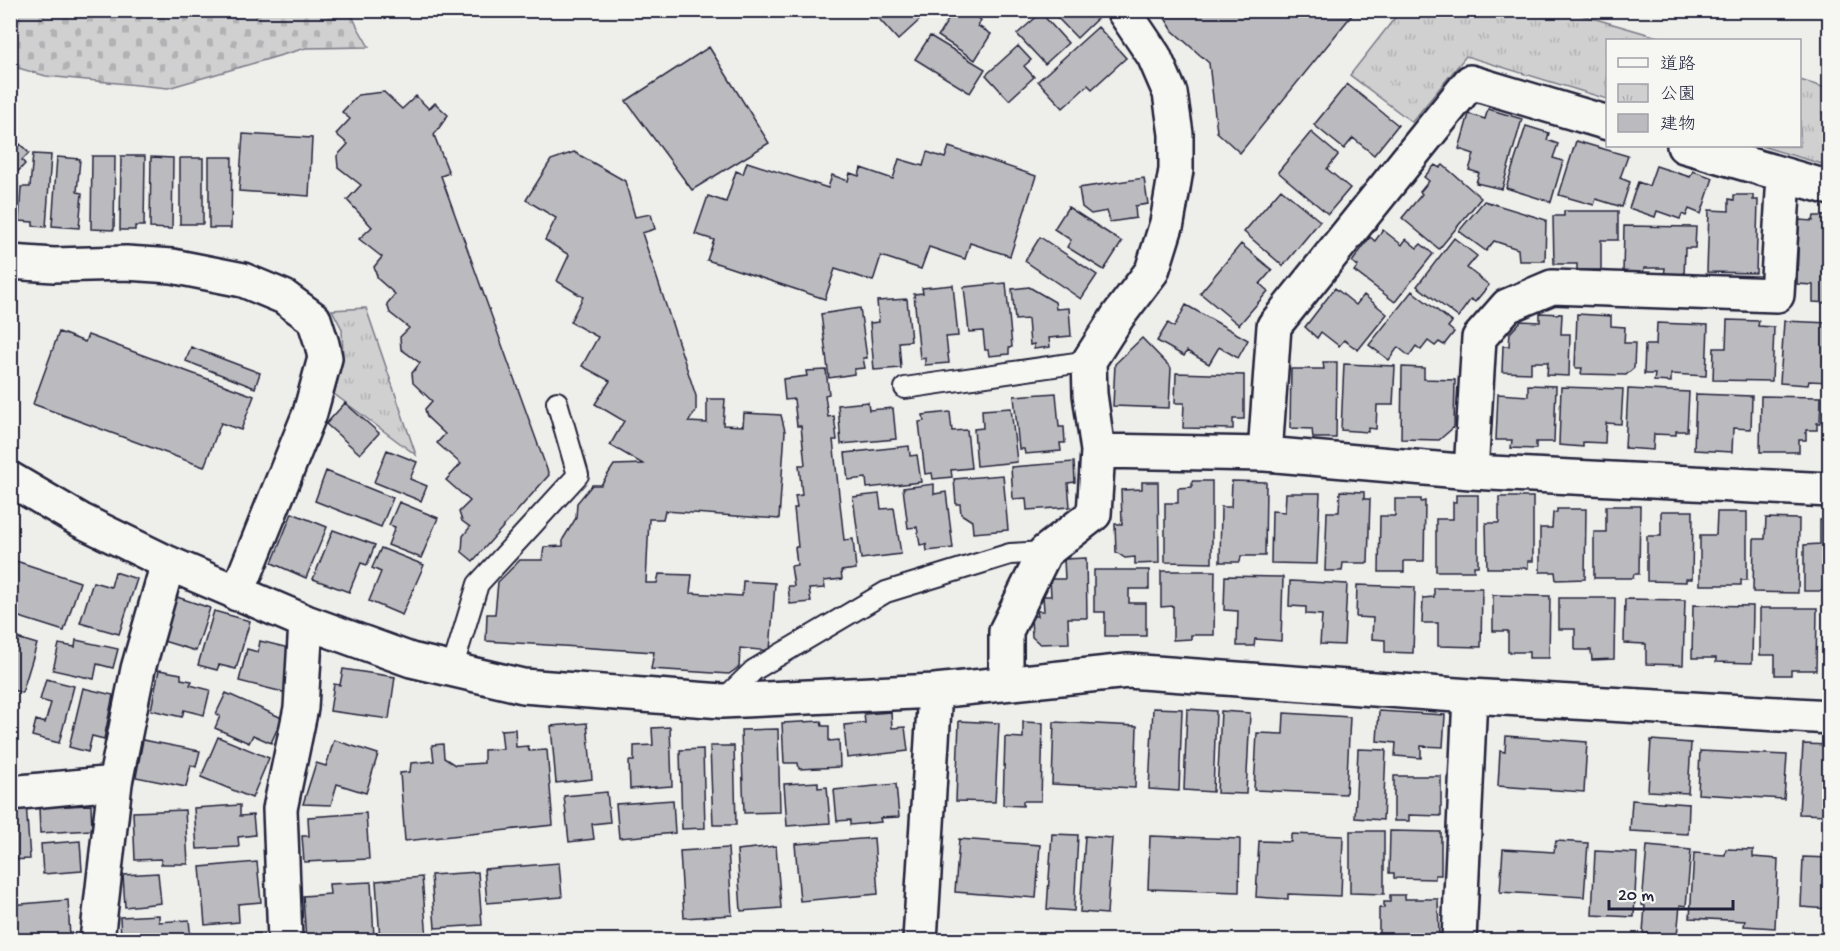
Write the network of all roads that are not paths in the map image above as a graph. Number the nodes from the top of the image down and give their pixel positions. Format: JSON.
{"nodes":[{"id":1,"x":1123,"y":10,"type":"edge"},
{"id":2,"x":1606,"y":122,"type":"edge"},
{"id":3,"x":1687,"y":147,"type":"edge"},
{"id":4,"x":1784,"y":175,"type":"junction"},
{"id":5,"x":1830,"y":188,"type":"edge"},
{"id":6,"x":10,"y":262,"type":"edge"},
{"id":7,"x":1089,"y":360,"type":"junction"},
{"id":8,"x":905,"y":388,"type":"dead end"},
{"id":9,"x":557,"y":402,"type":"dead end"},
{"id":10,"x":1098,"y":451,"type":"junction"},
{"id":11,"x":1264,"y":454,"type":"junction"},
{"id":12,"x":1471,"y":472,"type":"junction"},
{"id":13,"x":10,"y":479,"type":"edge"},
{"id":14,"x":1830,"y":490,"type":"edge"},
{"id":15,"x":1045,"y":552,"type":"junction"},
{"id":16,"x":168,"y":563,"type":"junction"},
{"id":17,"x":237,"y":594,"type":"junction"},
{"id":18,"x":306,"y":622,"type":"junction"},
{"id":19,"x":452,"y":669,"type":"junction"},
{"id":20,"x":1006,"y":683,"type":"junction"},
{"id":21,"x":935,"y":691,"type":"junction"},
{"id":22,"x":1470,"y":696,"type":"junction"},
{"id":23,"x":722,"y":701,"type":"junction"},
{"id":24,"x":1830,"y":717,"type":"edge"},
{"id":25,"x":115,"y":783,"type":"junction"},
{"id":26,"x":10,"y":793,"type":"edge"},
{"id":27,"x":98,"y":940,"type":"edge"},
{"id":28,"x":285,"y":940,"type":"edge"},
{"id":29,"x":920,"y":940,"type":"edge"},
{"id":30,"x":1458,"y":940,"type":"edge"}],
"edges":[{"from":1,"to":7,"type":"street"},
{"from":2,"to":11,"type":"street"},
{"from":3,"to":4,"type":"street"},
{"from":4,"to":5,"type":"street"},
{"from":4,"to":12,"type":"street"},
{"from":6,"to":17,"type":"street"},
{"from":7,"to":8,"type":"lane"},
{"from":7,"to":10,"type":"street"},
{"from":9,"to":19,"type":"lane"},
{"from":10,"to":11,"type":"street"},
{"from":10,"to":15,"type":"street"},
{"from":11,"to":12,"type":"street"},
{"from":12,"to":14,"type":"street"},
{"from":13,"to":16,"type":"street"},
{"from":15,"to":20,"type":"street"},
{"from":15,"to":23,"type":"lane"},
{"from":16,"to":17,"type":"street"},
{"from":16,"to":25,"type":"street"},
{"from":17,"to":18,"type":"street"},
{"from":18,"to":19,"type":"street"},
{"from":18,"to":28,"type":"street"},
{"from":19,"to":23,"type":"street"},
{"from":20,"to":21,"type":"street"},
{"from":20,"to":22,"type":"street"},
{"from":21,"to":23,"type":"street"},
{"from":21,"to":29,"type":"street"},
{"from":22,"to":24,"type":"street"},
{"from":22,"to":30,"type":"street"},
{"from":25,"to":26,"type":"street"},
{"from":25,"to":27,"type":"street"}]}
